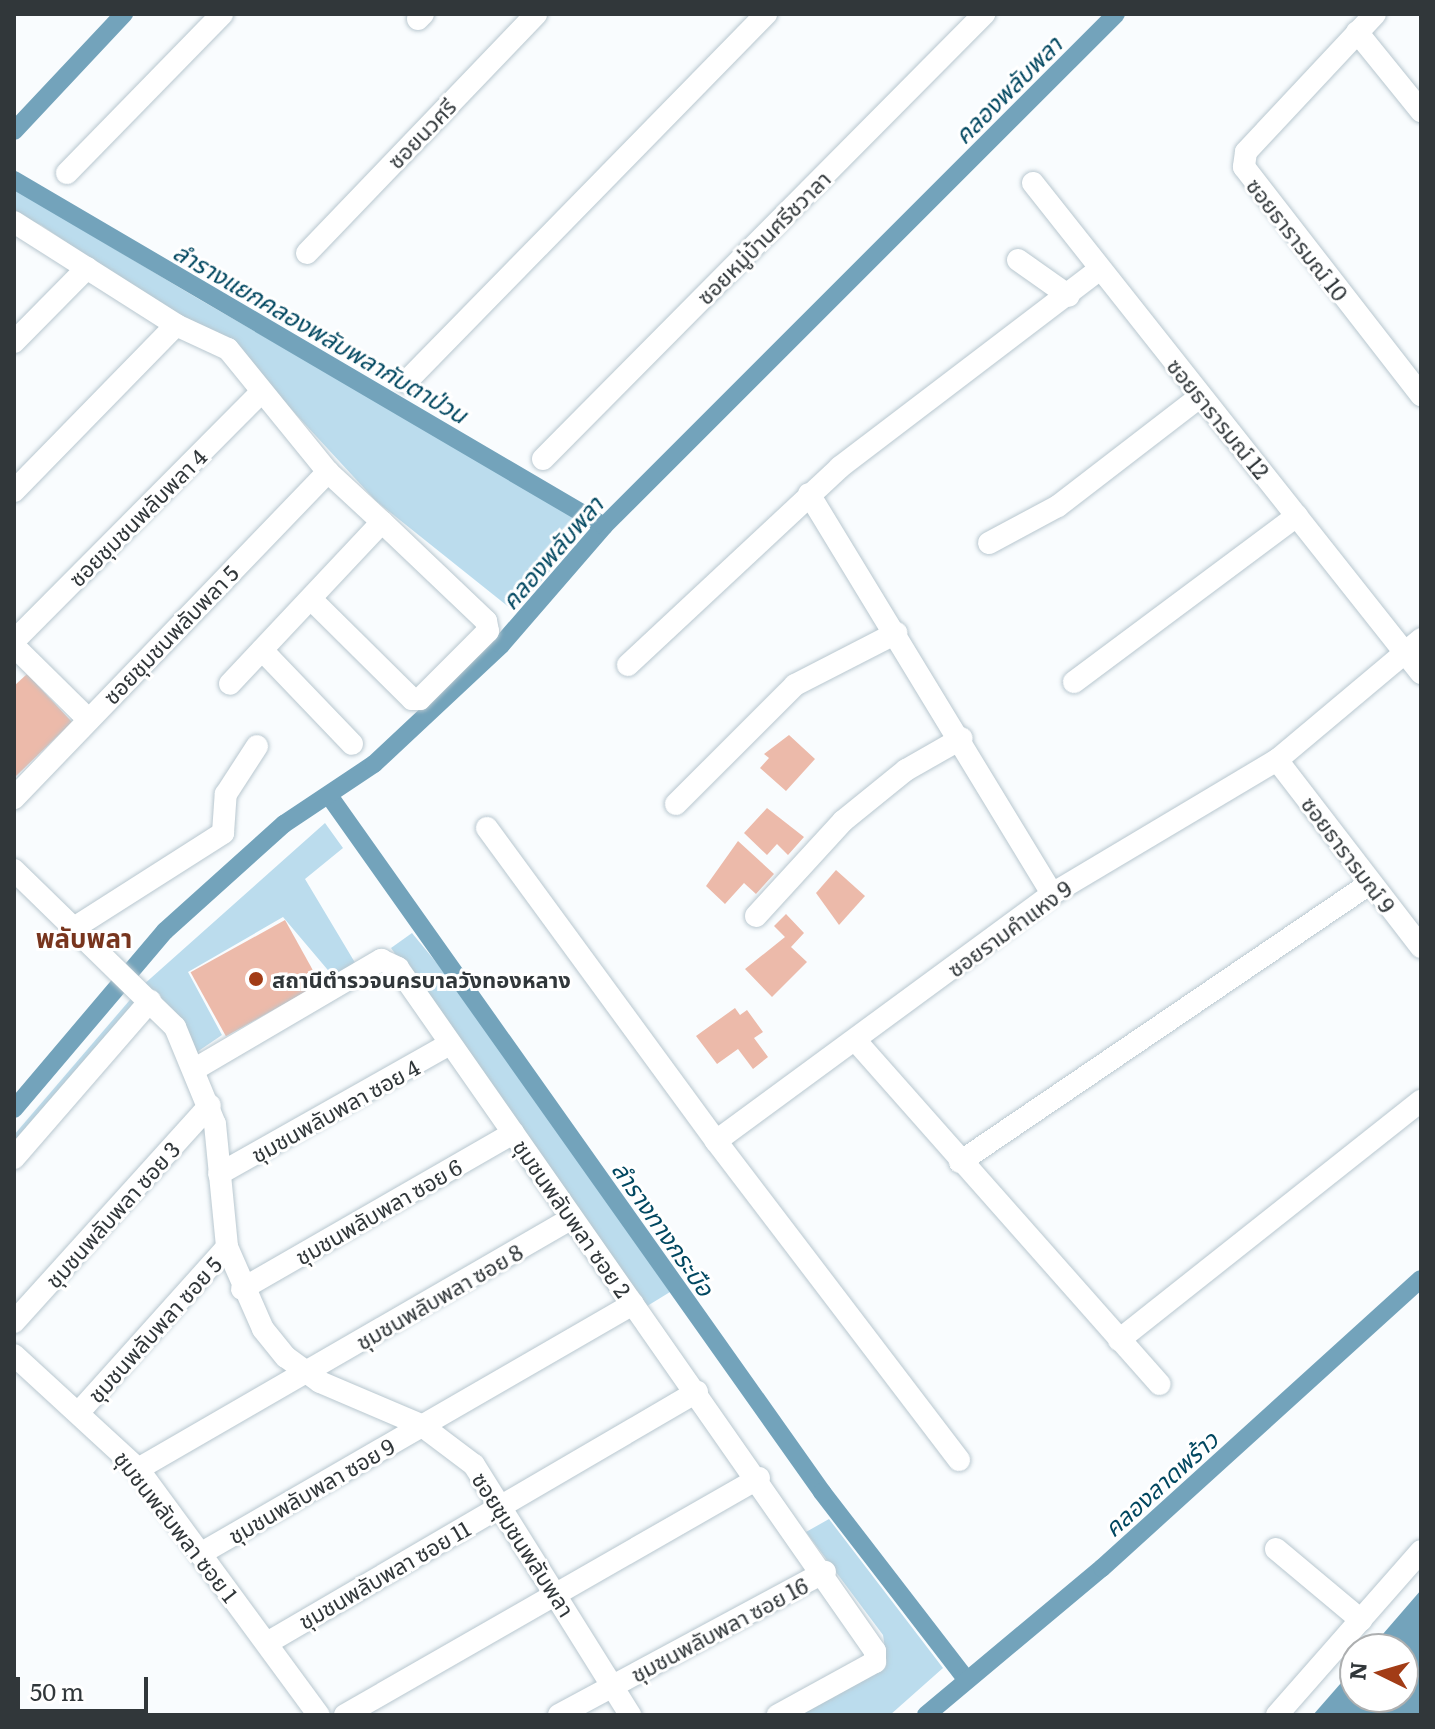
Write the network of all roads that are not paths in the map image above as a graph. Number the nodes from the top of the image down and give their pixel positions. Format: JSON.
{"nodes":[{"id":1,"x":222,"y":14,"type":"edge"},
{"id":2,"x":536,"y":14,"type":"edge"},
{"id":3,"x":766,"y":14,"type":"edge"},
{"id":4,"x":984,"y":14,"type":"edge"},
{"id":5,"x":1375,"y":14,"type":"edge"},
{"id":6,"x":1357,"y":32,"type":"junction"},
{"id":7,"x":1421,"y":111,"type":"edge"},
{"id":8,"x":67,"y":173,"type":"dead end"},
{"id":9,"x":1033,"y":183,"type":"dead end"},
{"id":10,"x":14,"y":222,"type":"edge"},
{"id":11,"x":307,"y":253,"type":"dead end"},
{"id":12,"x":1018,"y":260,"type":"dead end"},
{"id":13,"x":87,"y":268,"type":"junction"},
{"id":14,"x":1099,"y":270,"type":"junction"},
{"id":15,"x":1069,"y":296,"type":"junction"},
{"id":16,"x":176,"y":325,"type":"junction"},
{"id":17,"x":14,"y":342,"type":"edge"},
{"id":18,"x":406,"y":382,"type":"dead end"},
{"id":19,"x":261,"y":392,"type":"junction"},
{"id":20,"x":1421,"y":395,"type":"edge"},
{"id":21,"x":1201,"y":396,"type":"junction"},
{"id":22,"x":543,"y":459,"type":"dead end"},
{"id":23,"x":328,"y":472,"type":"junction"},
{"id":24,"x":14,"y":491,"type":"edge"},
{"id":25,"x":809,"y":494,"type":"junction"},
{"id":26,"x":1297,"y":516,"type":"junction"},
{"id":27,"x":382,"y":522,"type":"junction"},
{"id":28,"x":989,"y":543,"type":"dead end"},
{"id":29,"x":311,"y":599,"type":"junction"},
{"id":30,"x":896,"y":633,"type":"junction"},
{"id":31,"x":14,"y":644,"type":"edge"},
{"id":32,"x":1413,"y":646,"type":"edge"},
{"id":33,"x":262,"y":650,"type":"junction"},
{"id":34,"x":628,"y":665,"type":"dead end"},
{"id":35,"x":1421,"y":673,"type":"edge"},
{"id":36,"x":1074,"y":682,"type":"dead end"},
{"id":37,"x":230,"y":684,"type":"dead end"},
{"id":38,"x":87,"y":718,"type":"junction"},
{"id":39,"x":962,"y":738,"type":"junction"},
{"id":40,"x":352,"y":744,"type":"dead end"},
{"id":41,"x":257,"y":746,"type":"dead end"},
{"id":42,"x":1277,"y":760,"type":"junction"},
{"id":43,"x":14,"y":798,"type":"edge"},
{"id":44,"x":676,"y":804,"type":"dead end"},
{"id":45,"x":487,"y":828,"type":"dead end"},
{"id":46,"x":14,"y":870,"type":"edge"},
{"id":47,"x":1371,"y":883,"type":"junction"},
{"id":48,"x":1052,"y":894,"type":"junction"},
{"id":49,"x":756,"y":916,"type":"dead end"},
{"id":50,"x":74,"y":928,"type":"junction"},
{"id":51,"x":1421,"y":947,"type":"edge"},
{"id":52,"x":150,"y":1001,"type":"junction"},
{"id":53,"x":856,"y":1041,"type":"junction"},
{"id":54,"x":450,"y":1044,"type":"junction"},
{"id":55,"x":195,"y":1069,"type":"junction"},
{"id":56,"x":1421,"y":1101,"type":"edge"},
{"id":57,"x":210,"y":1105,"type":"junction"},
{"id":58,"x":513,"y":1133,"type":"junction"},
{"id":59,"x":716,"y":1141,"type":"junction"},
{"id":60,"x":14,"y":1158,"type":"edge"},
{"id":61,"x":960,"y":1162,"type":"junction"},
{"id":62,"x":219,"y":1174,"type":"junction"},
{"id":63,"x":572,"y":1218,"type":"junction"},
{"id":64,"x":227,"y":1247,"type":"junction"},
{"id":65,"x":242,"y":1289,"type":"junction"},
{"id":66,"x":633,"y":1304,"type":"junction"},
{"id":67,"x":14,"y":1322,"type":"edge"},
{"id":68,"x":1119,"y":1340,"type":"junction"},
{"id":69,"x":14,"y":1355,"type":"edge"},
{"id":70,"x":304,"y":1370,"type":"junction"},
{"id":71,"x":1159,"y":1384,"type":"dead end"},
{"id":72,"x":697,"y":1392,"type":"junction"},
{"id":73,"x":80,"y":1411,"type":"junction"},
{"id":74,"x":421,"y":1425,"type":"junction"},
{"id":75,"x":959,"y":1460,"type":"dead end"},
{"id":76,"x":138,"y":1469,"type":"junction"},
{"id":77,"x":759,"y":1478,"type":"junction"},
{"id":78,"x":500,"y":1506,"type":"junction"},
{"id":79,"x":1276,"y":1549,"type":"dead end"},
{"id":80,"x":1421,"y":1551,"type":"edge"},
{"id":81,"x":200,"y":1554,"type":"junction"},
{"id":82,"x":825,"y":1572,"type":"junction"},
{"id":83,"x":558,"y":1594,"type":"junction"},
{"id":84,"x":1361,"y":1620,"type":"junction"},
{"id":85,"x":267,"y":1643,"type":"junction"},
{"id":86,"x":614,"y":1685,"type":"junction"},
{"id":87,"x":319,"y":1715,"type":"edge"},
{"id":88,"x":345,"y":1715,"type":"edge"},
{"id":89,"x":559,"y":1715,"type":"edge"},
{"id":90,"x":630,"y":1715,"type":"edge"},
{"id":91,"x":778,"y":1715,"type":"edge"},
{"id":92,"x":1277,"y":1715,"type":"edge"}],
"edges":[{"from":1,"to":8,"type":"street"},
{"from":2,"to":11,"type":"street","name":"ซอยนวศรี"},
{"from":3,"to":18,"type":"street"},
{"from":4,"to":22,"type":"street","name":"ซอยหมู่บ้านศรีชวาลา"},
{"from":5,"to":6,"type":"street","name":"ซอยธารารมณ์ 10"},
{"from":6,"to":7,"type":"street"},
{"from":6,"to":20,"type":"street","name":"ซอยธารารมณ์ 10"},
{"from":9,"to":14,"type":"street","name":"ซอยธารารมณ์ 12"},
{"from":10,"to":13,"type":"street"},
{"from":12,"to":15,"type":"street"},
{"from":13,"to":16,"type":"street"},
{"from":13,"to":17,"type":"street"},
{"from":14,"to":15,"type":"street"},
{"from":14,"to":21,"type":"street","name":"ซอยธารารมณ์ 12"},
{"from":15,"to":25,"type":"street"},
{"from":16,"to":19,"type":"street"},
{"from":16,"to":24,"type":"street"},
{"from":19,"to":23,"type":"street"},
{"from":19,"to":31,"type":"street","name":"ซอยชุมชนพลับพลา 4"},
{"from":21,"to":26,"type":"street","name":"ซอยธารารมณ์ 12"},
{"from":21,"to":28,"type":"street"},
{"from":23,"to":27,"type":"street"},
{"from":23,"to":38,"type":"street","name":"ซอยชุมชนพลับพลา 5"},
{"from":25,"to":30,"type":"street"},
{"from":25,"to":34,"type":"street"},
{"from":26,"to":32,"type":"street","name":"ซอยธารารมณ์ 12"},
{"from":26,"to":36,"type":"street"},
{"from":27,"to":29,"type":"street"},
{"from":27,"to":29,"type":"street"},
{"from":29,"to":33,"type":"street"},
{"from":30,"to":39,"type":"street"},
{"from":30,"to":44,"type":"street"},
{"from":31,"to":38,"type":"street"},
{"from":32,"to":35,"type":"street","name":"ซอยธารารมณ์ 12"},
{"from":32,"to":42,"type":"street","name":"ซอยรามคำแหง 9"},
{"from":33,"to":37,"type":"street"},
{"from":33,"to":40,"type":"street"},
{"from":38,"to":43,"type":"street","name":"ซอยชุมชนพลับพลา 5"},
{"from":39,"to":48,"type":"street"},
{"from":39,"to":49,"type":"street"},
{"from":41,"to":50,"type":"street"},
{"from":42,"to":47,"type":"street","name":"ซอยธารารมณ์ 9"},
{"from":42,"to":48,"type":"street","name":"ซอยรามคำแหง 9"},
{"from":45,"to":59,"type":"street"},
{"from":46,"to":50,"type":"street","name":"ซอยชุมชนพลับพลา"},
{"from":47,"to":51,"type":"street","name":"ซอยธารารมณ์ 9"},
{"from":47,"to":61,"type":"street"},
{"from":48,"to":53,"type":"street","name":"ซอยรามคำแหง 9"},
{"from":50,"to":52,"type":"street","name":"ซอยชุมชนพลับพลา"},
{"from":52,"to":55,"type":"street","name":"ซอยชุมชนพลับพลา"},
{"from":52,"to":60,"type":"street"},
{"from":53,"to":59,"type":"street","name":"ซอยรามคำแหง 9"},
{"from":53,"to":61,"type":"street"},
{"from":54,"to":55,"type":"street","name":"ชุมชนพลับพลา ซอย 2"},
{"from":54,"to":58,"type":"street","name":"ชุมชนพลับพลา ซอย 2"},
{"from":54,"to":62,"type":"street","name":"ชุมชนพลับพลา ซอย 4"},
{"from":55,"to":57,"type":"street","name":"ซอยชุมชนพลับพลา"},
{"from":56,"to":68,"type":"street"},
{"from":57,"to":62,"type":"street","name":"ซอยชุมชนพลับพลา"},
{"from":57,"to":67,"type":"street","name":"ชุมชนพลับพลา ซอย 3"},
{"from":58,"to":63,"type":"street","name":"ชุมชนพลับพลา ซอย 2"},
{"from":58,"to":65,"type":"street","name":"ชุมชนพลับพลา ซอย 6"},
{"from":59,"to":75,"type":"street"},
{"from":61,"to":68,"type":"street"},
{"from":62,"to":64,"type":"street","name":"ซอยชุมชนพลับพลา"},
{"from":63,"to":66,"type":"street","name":"ชุมชนพลับพลา ซอย 2"},
{"from":63,"to":70,"type":"street","name":"ชุมชนพลับพลา ซอย 8"},
{"from":64,"to":65,"type":"street","name":"ซอยชุมชนพลับพลา"},
{"from":64,"to":73,"type":"street","name":"ชุมชนพลับพลา ซอย 5"},
{"from":65,"to":70,"type":"street","name":"ซอยชุมชนพลับพลา"},
{"from":66,"to":72,"type":"street","name":"ชุมชนพลับพลา ซอย 2"},
{"from":66,"to":74,"type":"street","name":"ชุมชนพลับพลา ซอย 9"},
{"from":68,"to":71,"type":"street"},
{"from":69,"to":73,"type":"street","name":"ชุมชนพลับพลา ซอย 1"},
{"from":70,"to":74,"type":"street","name":"ซอยชุมชนพลับพลา"},
{"from":70,"to":76,"type":"street","name":"ชุมชนพลับพลา ซอย 8"},
{"from":72,"to":77,"type":"street","name":"ชุมชนพลับพลา ซอย 2"},
{"from":72,"to":78,"type":"street","name":"ชุมชนพลับพลา ซอย 11"},
{"from":73,"to":76,"type":"street","name":"ชุมชนพลับพลา ซอย 1"},
{"from":74,"to":78,"type":"street","name":"ซอยชุมชนพลับพลา"},
{"from":74,"to":81,"type":"street","name":"ชุมชนพลับพลา ซอย 9"},
{"from":76,"to":81,"type":"street","name":"ชุมชนพลับพลา ซอย 1"},
{"from":77,"to":82,"type":"street","name":"ชุมชนพลับพลา ซอย 2"},
{"from":77,"to":83,"type":"street"},
{"from":78,"to":83,"type":"street","name":"ซอยชุมชนพลับพลา"},
{"from":78,"to":85,"type":"street","name":"ชุมชนพลับพลา ซอย 11"},
{"from":79,"to":84,"type":"street"},
{"from":80,"to":84,"type":"street"},
{"from":81,"to":85,"type":"street","name":"ชุมชนพลับพลา ซอย 1"},
{"from":82,"to":86,"type":"street","name":"ชุมชนพลับพลา ซอย 16"},
{"from":82,"to":91,"type":"street","name":"ชุมชนพลับพลา ซอย 2"},
{"from":83,"to":86,"type":"street","name":"ซอยชุมชนพลับพลา"},
{"from":83,"to":88,"type":"street"},
{"from":84,"to":92,"type":"street"},
{"from":85,"to":87,"type":"street","name":"ชุมชนพลับพลา ซอย 1"},
{"from":86,"to":89,"type":"street","name":"ชุมชนพลับพลา ซอย 16"},
{"from":86,"to":90,"type":"street","name":"ซอยชุมชนพลับพลา"}]}
